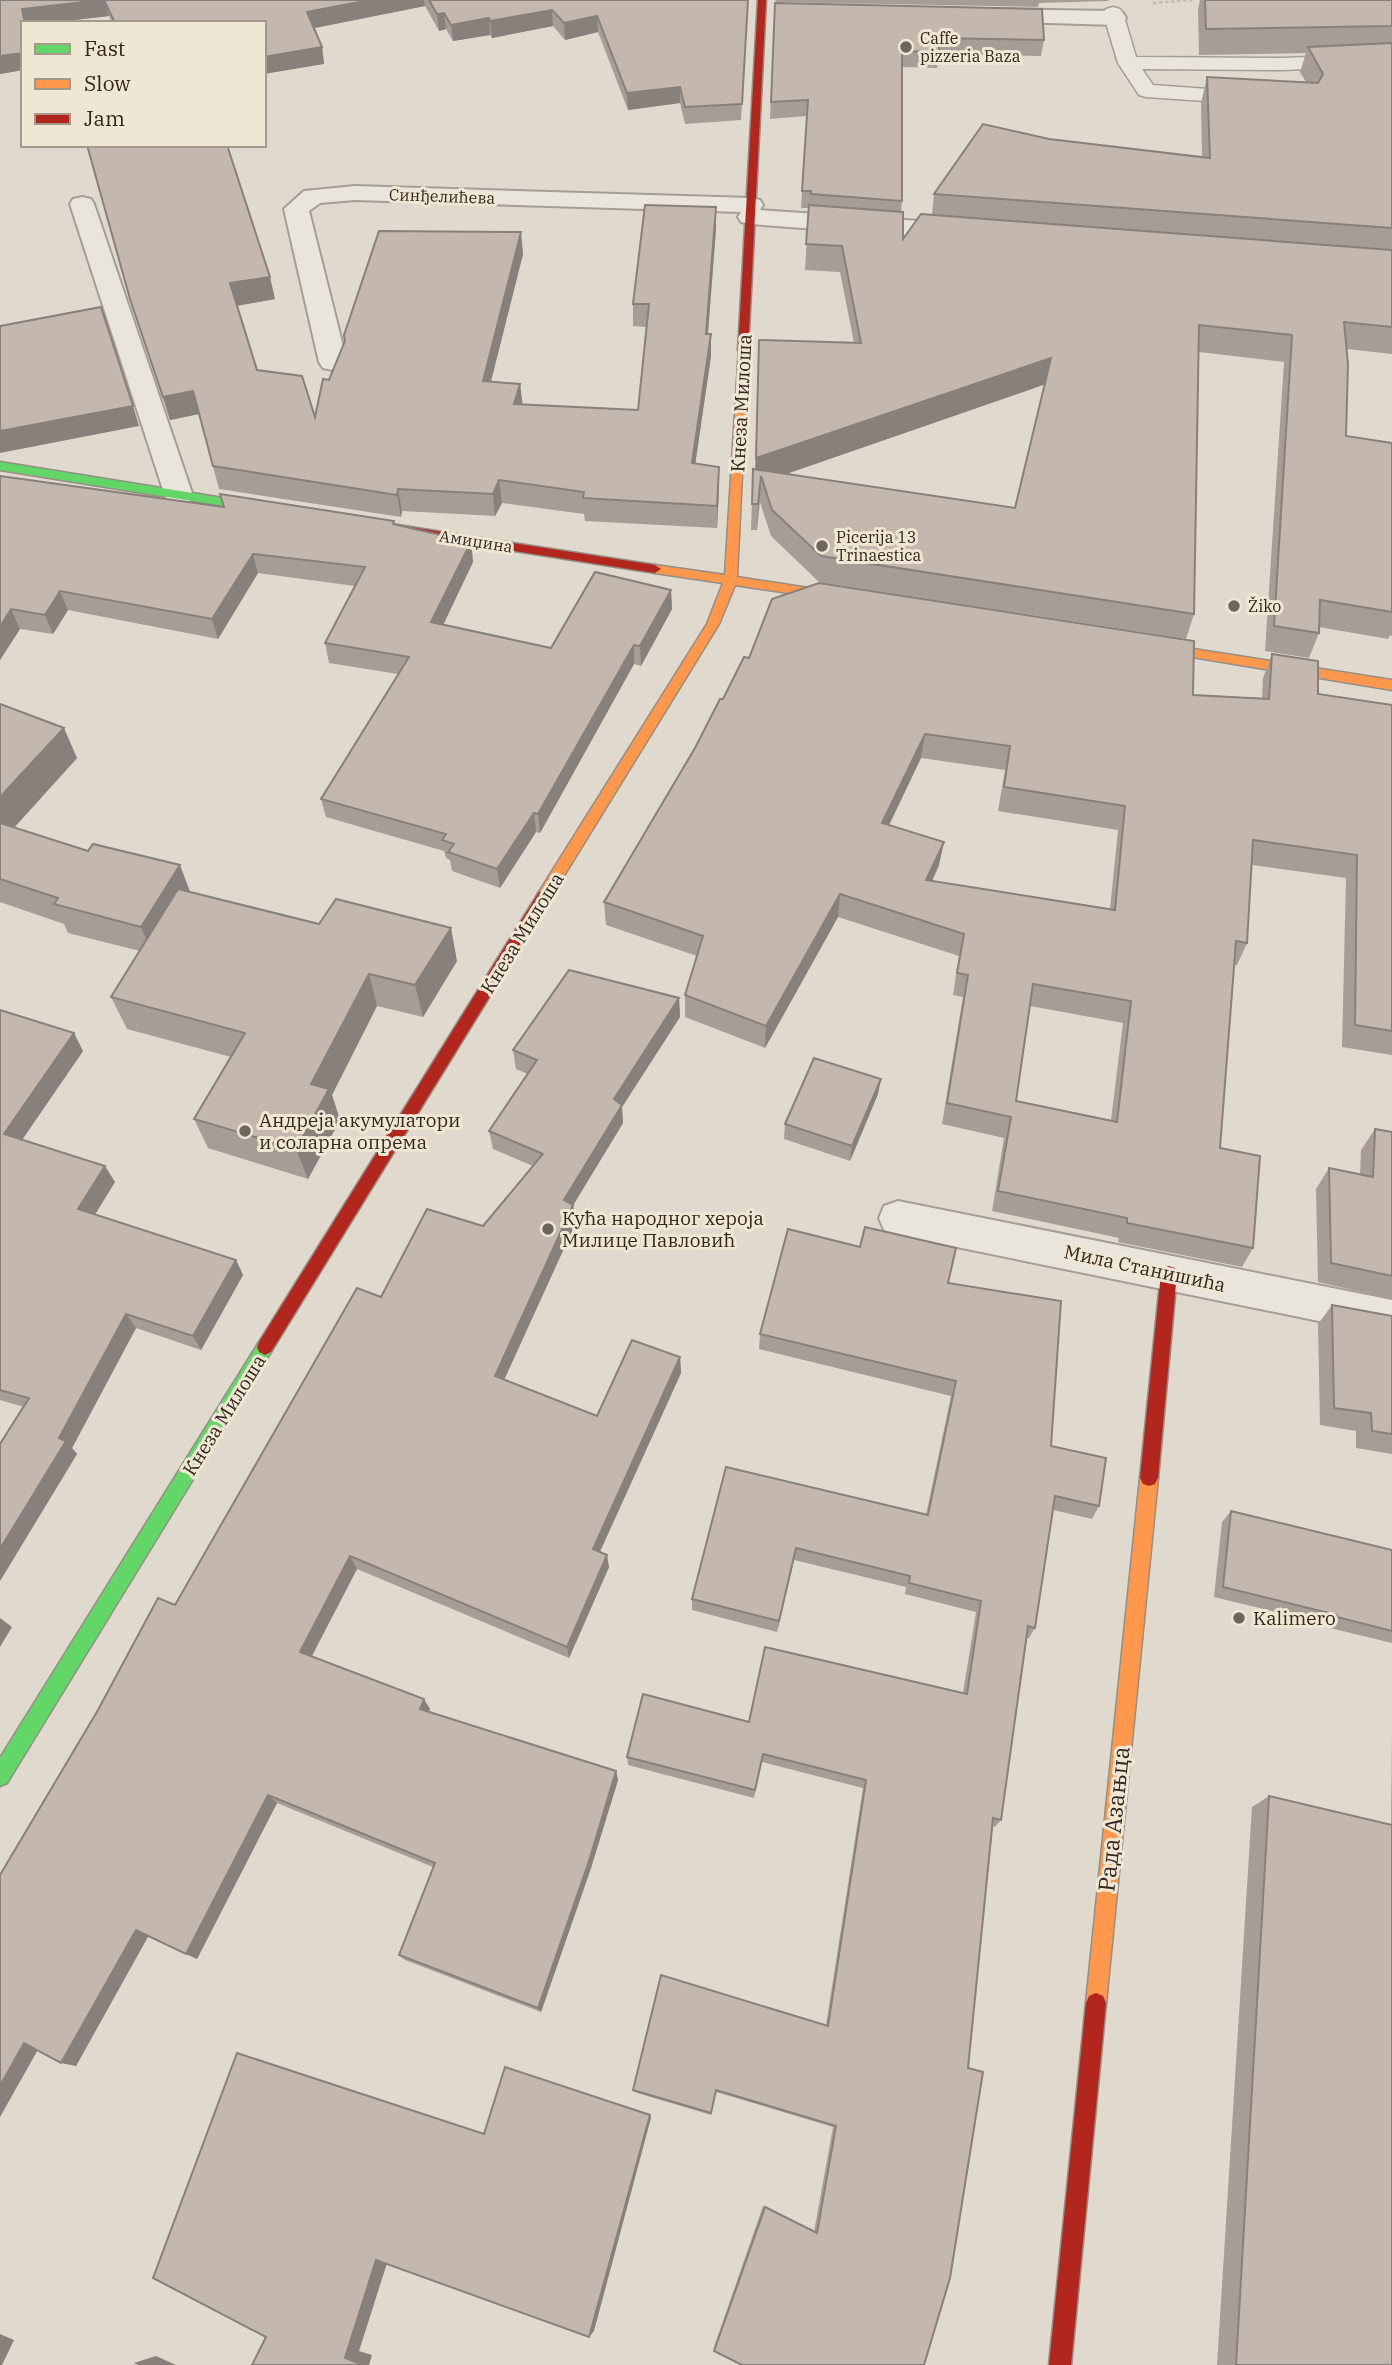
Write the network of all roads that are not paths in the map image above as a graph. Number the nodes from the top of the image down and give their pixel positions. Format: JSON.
{"nodes":[{"id":1,"x":762,"y":6,"type":"edge"},
{"id":2,"x":786,"y":12,"type":"edge"},
{"id":3,"x":964,"y":15,"type":"edge"},
{"id":4,"x":1114,"y":16,"type":"joint"},
{"id":5,"x":1392,"y":60,"type":"edge"},
{"id":6,"x":1128,"y":63,"type":"junction"},
{"id":7,"x":1276,"y":99,"type":"edge"},
{"id":8,"x":82,"y":204,"type":"dead end"},
{"id":9,"x":750,"y":211,"type":"junction"},
{"id":10,"x":992,"y":234,"type":"edge"},
{"id":11,"x":333,"y":362,"type":"edge"},
{"id":12,"x":0,"y":466,"type":"edge"},
{"id":13,"x":179,"y":496,"type":"junction"},
{"id":14,"x":289,"y":512,"type":"edge"},
{"id":15,"x":371,"y":525,"type":"edge"},
{"id":16,"x":731,"y":579,"type":"junction"},
{"id":17,"x":864,"y":601,"type":"edge"},
{"id":18,"x":1121,"y":642,"type":"edge"},
{"id":19,"x":1392,"y":685,"type":"edge"},
{"id":20,"x":898,"y":1217,"type":"dead end"},
{"id":21,"x":1169,"y":1273,"type":"junction"},
{"id":22,"x":1392,"y":1318,"type":"edge"},
{"id":23,"x":0,"y":1776,"type":"edge"},
{"id":24,"x":1060,"y":2365,"type":"edge"}],
"edges":[{"from":1,"to":2,"type":"street"},
{"from":1,"to":9,"type":"street","name":"Кнеза Милоша"},
{"from":3,"to":4,"type":"street"},
{"from":4,"to":6,"type":"lane"},
{"from":5,"to":6,"type":"lane"},
{"from":6,"to":7,"type":"lane"},
{"from":8,"to":13,"type":"street"},
{"from":9,"to":10,"type":"street","name":"Синђелићева"},
{"from":9,"to":11,"type":"street","name":"Синђелићева"},
{"from":9,"to":16,"type":"street","name":"Кнеза Милоша"},
{"from":12,"to":13,"type":"street"},
{"from":13,"to":14,"type":"street"},
{"from":15,"to":16,"type":"street","name":"Амиџина"},
{"from":16,"to":17,"type":"street","name":"Амиџина"},
{"from":16,"to":23,"type":"street","name":"Кнеза Милоша"},
{"from":18,"to":19,"type":"street"},
{"from":20,"to":21,"type":"street","name":"Мила Станишића"},
{"from":21,"to":22,"type":"street","name":"Мила Станишића"},
{"from":21,"to":24,"type":"street","name":"Рада Азањца"}]}
